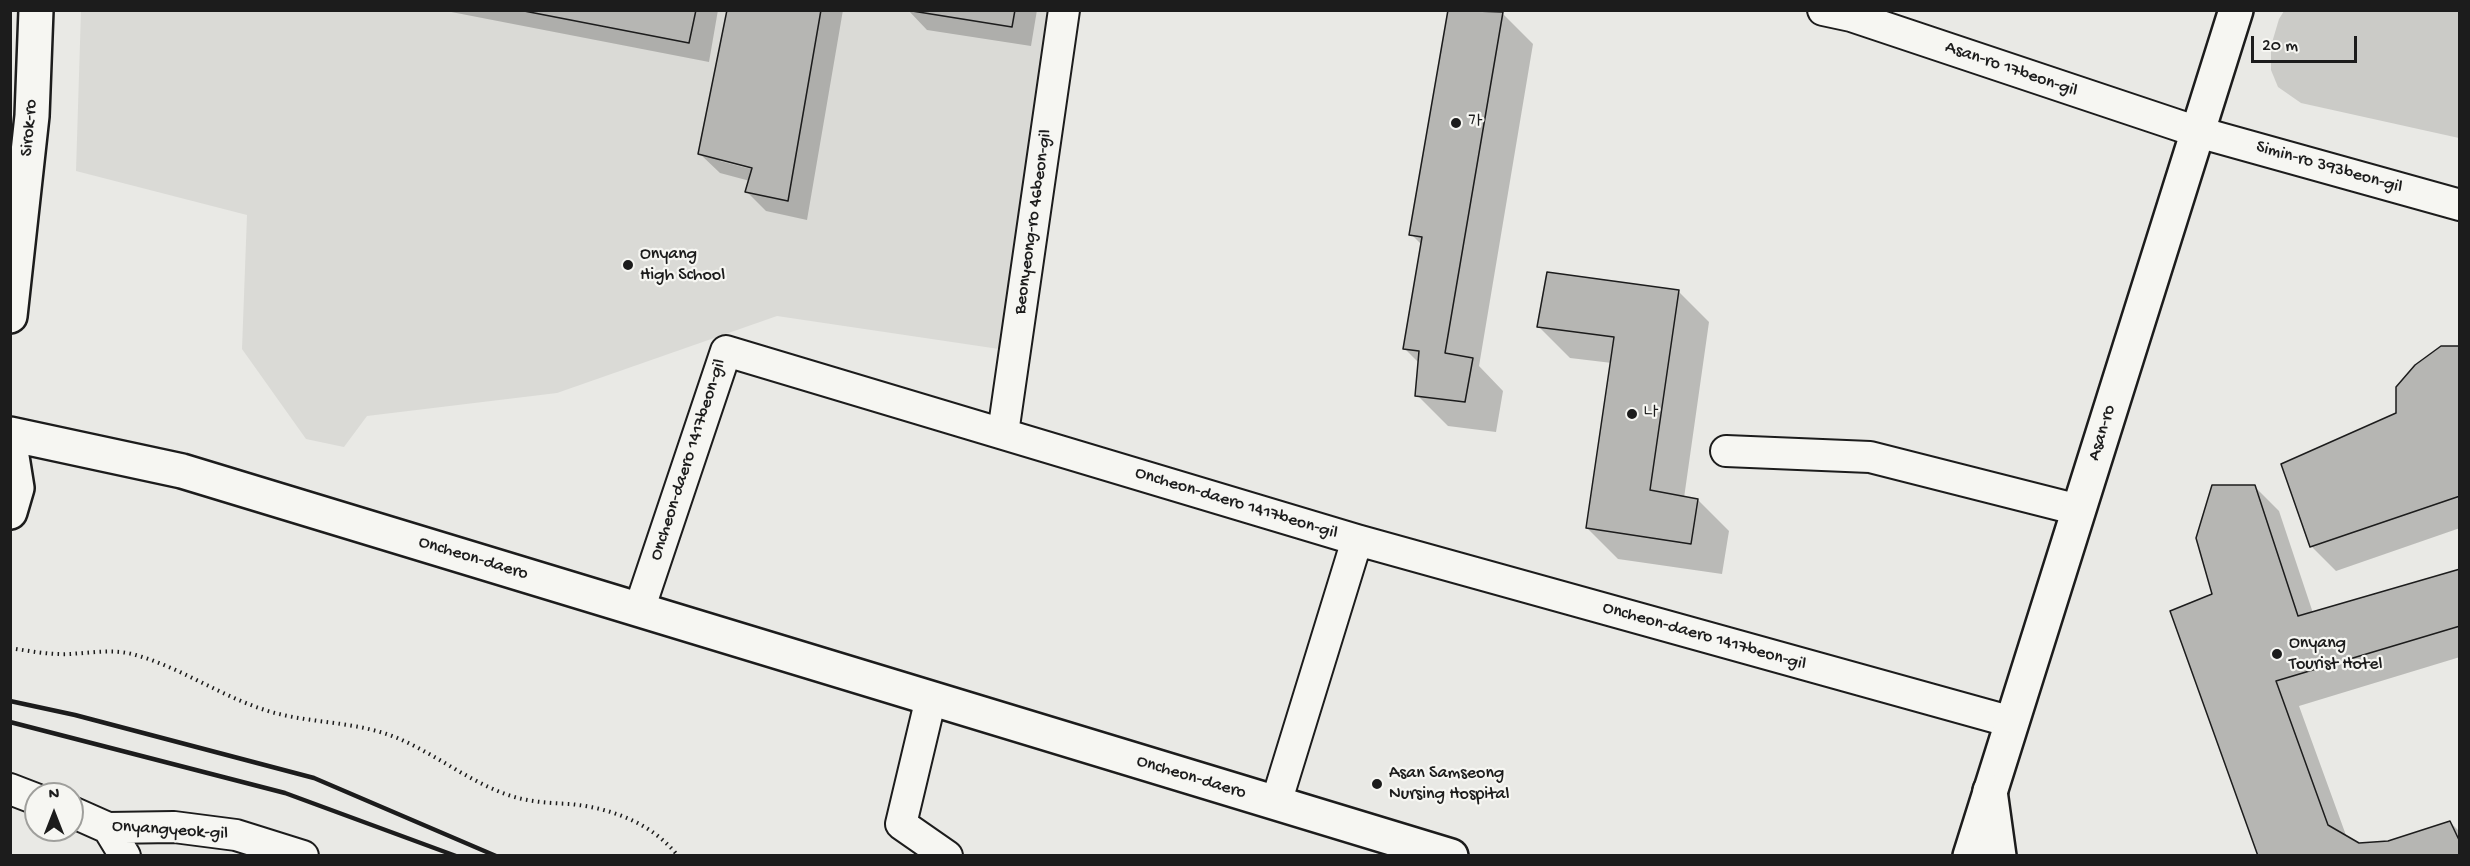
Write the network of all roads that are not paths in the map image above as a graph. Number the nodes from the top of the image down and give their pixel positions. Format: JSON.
{"nodes":[{"id":1,"x":36,"y":10,"type":"edge"},
{"id":2,"x":1064,"y":10,"type":"edge"},
{"id":3,"x":1841,"y":12,"type":"edge"},
{"id":4,"x":2238,"y":16,"type":"edge"},
{"id":5,"x":2198,"y":132,"type":"junction"},
{"id":6,"x":2460,"y":205,"type":"edge"},
{"id":7,"x":10,"y":316,"type":"edge"},
{"id":8,"x":10,"y":434,"type":"edge"},
{"id":9,"x":1003,"y":434,"type":"junction"},
{"id":10,"x":10,"y":444,"type":"edge"},
{"id":11,"x":1726,"y":451,"type":"dead end"},
{"id":12,"x":2079,"y":510,"type":"junction"},
{"id":13,"x":10,"y":512,"type":"edge"},
{"id":14,"x":1357,"y":540,"type":"junction"},
{"id":15,"x":639,"y":610,"type":"junction"},
{"id":16,"x":931,"y":698,"type":"junction"},
{"id":17,"x":2012,"y":722,"type":"junction"},
{"id":18,"x":1990,"y":791,"type":"junction"},
{"id":19,"x":1276,"y":803,"type":"junction"},
{"id":20,"x":84,"y":817,"type":"edge"},
{"id":21,"x":108,"y":828,"type":"junction"},
{"id":22,"x":125,"y":855,"type":"edge"},
{"id":23,"x":303,"y":855,"type":"edge"},
{"id":24,"x":947,"y":855,"type":"edge"},
{"id":25,"x":1452,"y":855,"type":"edge"},
{"id":26,"x":1970,"y":855,"type":"edge"},
{"id":27,"x":1999,"y":855,"type":"edge"}],
"edges":[{"from":1,"to":7,"type":"main road","name":"Sirok-ro"},
{"from":2,"to":9,"type":"street","name":"Beonyeong-ro 46beon-gil"},
{"from":3,"to":5,"type":"street","name":"Asan-ro 17beon-gil"},
{"from":4,"to":5,"type":"main road","name":"Asan-ro"},
{"from":5,"to":6,"type":"street","name":"Simin-ro 393beon-gil"},
{"from":5,"to":12,"type":"main road","name":"Asan-ro"},
{"from":8,"to":15,"type":"main road","name":"Oncheon-daero"},
{"from":9,"to":14,"type":"street","name":"Oncheon-daero 1417beon-gil"},
{"from":9,"to":15,"type":"street","name":"Oncheon-daero 1417beon-gil"},
{"from":10,"to":13,"type":"main road"},
{"from":11,"to":12,"type":"street"},
{"from":12,"to":17,"type":"main road","name":"Asan-ro"},
{"from":14,"to":17,"type":"street","name":"Oncheon-daero 1417beon-gil"},
{"from":14,"to":19,"type":"street"},
{"from":15,"to":16,"type":"main road","name":"Oncheon-daero"},
{"from":16,"to":19,"type":"main road","name":"Oncheon-daero"},
{"from":16,"to":24,"type":"street"},
{"from":17,"to":18,"type":"main road","name":"Asan-ro"},
{"from":18,"to":26,"type":"main road","name":"Asan-ro"},
{"from":18,"to":27,"type":"main road"},
{"from":19,"to":25,"type":"main road","name":"Oncheon-daero"},
{"from":20,"to":21,"type":"street","name":"Onyangyeok-gil"},
{"from":21,"to":22,"type":"street"},
{"from":21,"to":23,"type":"street","name":"Onyangyeok-gil"}]}
